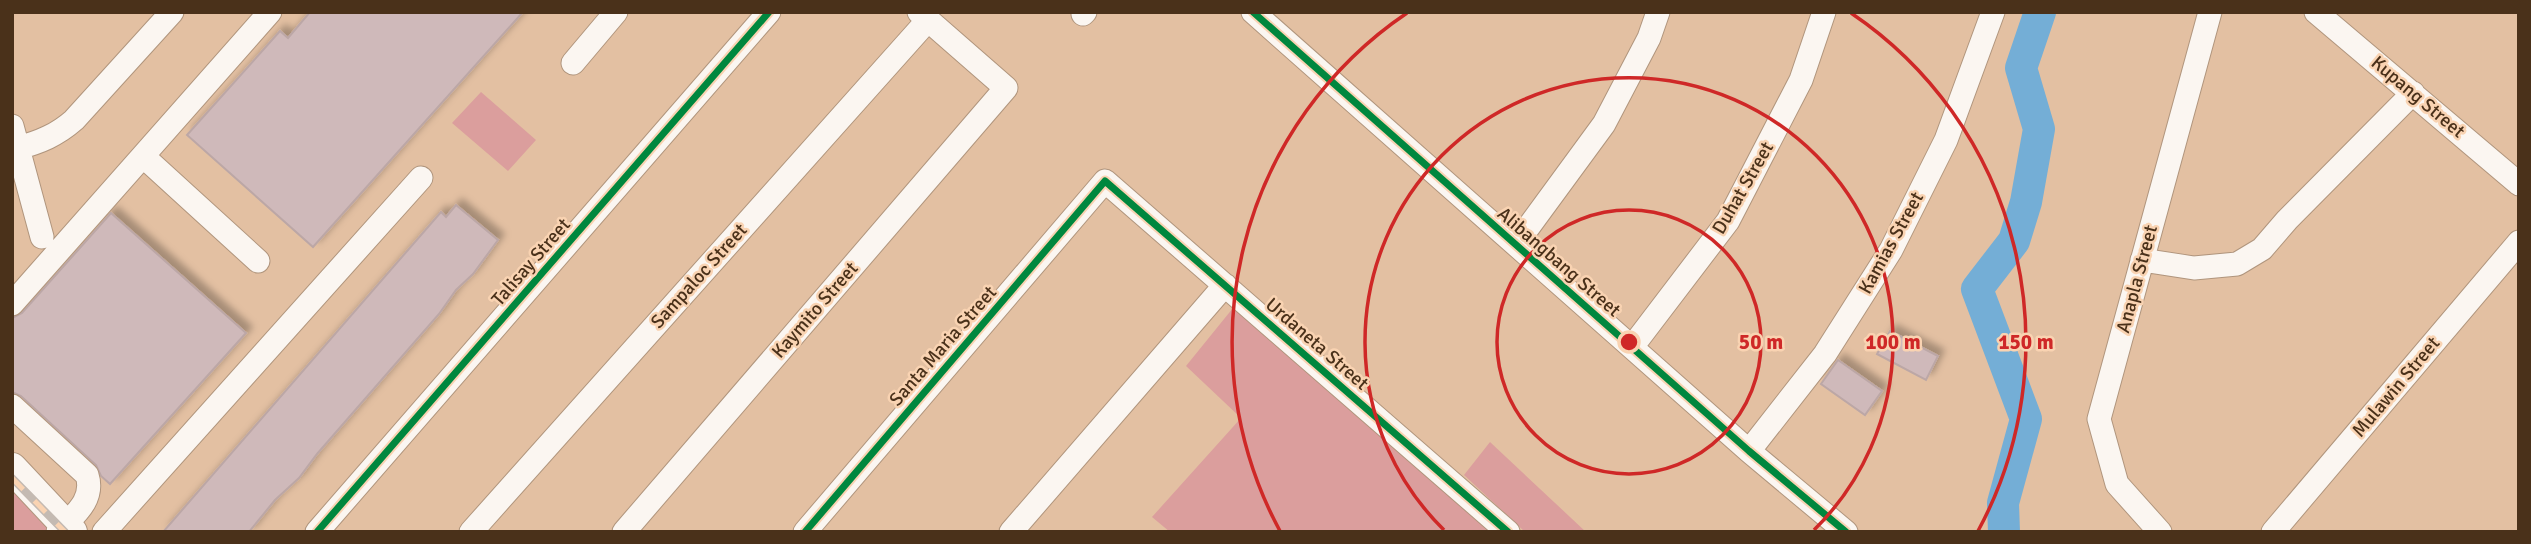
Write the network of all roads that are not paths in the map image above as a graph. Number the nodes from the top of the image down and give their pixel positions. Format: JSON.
{"nodes":[{"id":1,"x":172,"y":12,"type":"edge"},
{"id":2,"x":270,"y":12,"type":"edge"},
{"id":3,"x":616,"y":12,"type":"edge"},
{"id":4,"x":769,"y":12,"type":"edge"},
{"id":5,"x":1253,"y":12,"type":"edge"},
{"id":6,"x":1657,"y":12,"type":"edge"},
{"id":7,"x":1824,"y":12,"type":"edge"},
{"id":8,"x":1993,"y":12,"type":"edge"},
{"id":9,"x":2210,"y":12,"type":"edge"},
{"id":10,"x":2316,"y":12,"type":"edge"},
{"id":11,"x":924,"y":16,"type":"edge"},
{"id":12,"x":1281,"y":21,"type":"edge"},
{"id":13,"x":573,"y":63,"type":"dead end"},
{"id":14,"x":2413,"y":93,"type":"junction"},
{"id":15,"x":12,"y":126,"type":"edge"},
{"id":16,"x":18,"y":148,"type":"junction"},
{"id":17,"x":144,"y":156,"type":"junction"},
{"id":18,"x":421,"y":178,"type":"dead end"},
{"id":19,"x":1105,"y":181,"type":"joint"},
{"id":20,"x":2519,"y":184,"type":"edge"},
{"id":21,"x":42,"y":237,"type":"dead end"},
{"id":22,"x":2519,"y":242,"type":"edge"},
{"id":23,"x":1516,"y":244,"type":"junction"},
{"id":24,"x":2142,"y":260,"type":"junction"},
{"id":25,"x":258,"y":261,"type":"dead end"},
{"id":26,"x":1225,"y":285,"type":"junction"},
{"id":27,"x":12,"y":304,"type":"edge"},
{"id":28,"x":1632,"y":347,"type":"junction"},
{"id":29,"x":12,"y":406,"type":"edge"},
{"id":30,"x":1749,"y":451,"type":"junction"},
{"id":31,"x":12,"y":468,"type":"edge"},
{"id":32,"x":12,"y":498,"type":"edge"},
{"id":33,"x":813,"y":529,"type":"edge"},
{"id":34,"x":61,"y":530,"type":"edge"},
{"id":35,"x":104,"y":532,"type":"edge"},
{"id":36,"x":317,"y":532,"type":"edge"},
{"id":37,"x":471,"y":532,"type":"edge"},
{"id":38,"x":624,"y":532,"type":"edge"},
{"id":39,"x":1011,"y":532,"type":"edge"},
{"id":40,"x":1508,"y":532,"type":"edge"},
{"id":41,"x":1846,"y":532,"type":"edge"},
{"id":42,"x":2160,"y":532,"type":"edge"},
{"id":43,"x":2273,"y":532,"type":"edge"}],
"edges":[{"from":1,"to":16,"type":"street"},
{"from":2,"to":17,"type":"street"},
{"from":3,"to":13,"type":"street"},
{"from":4,"to":36,"type":"street","name":"Talisay Street"},
{"from":5,"to":12,"type":"street","name":"Alibangbang Street"},
{"from":6,"to":23,"type":"street"},
{"from":7,"to":28,"type":"street","name":"Duhat Street"},
{"from":8,"to":30,"type":"street","name":"Kamias Street"},
{"from":9,"to":24,"type":"street","name":"Anapla Street"},
{"from":10,"to":14,"type":"street","name":"Kupang Street"},
{"from":11,"to":37,"type":"street","name":"Sampaloc Street"},
{"from":11,"to":38,"type":"street","name":"Kaymito Street"},
{"from":12,"to":23,"type":"street","name":"Alibangbang Street"},
{"from":14,"to":20,"type":"street","name":"Kupang Street"},
{"from":14,"to":24,"type":"street"},
{"from":15,"to":16,"type":"street"},
{"from":16,"to":21,"type":"street"},
{"from":17,"to":25,"type":"street"},
{"from":17,"to":27,"type":"street"},
{"from":18,"to":35,"type":"street"},
{"from":19,"to":26,"type":"street","name":"Urdaneta Street"},
{"from":19,"to":33,"type":"street","name":"Santa Maria Street"},
{"from":22,"to":43,"type":"street","name":"Mulawin Street"},
{"from":23,"to":28,"type":"street","name":"Alibangbang Street"},
{"from":24,"to":42,"type":"street","name":"Anapla Street"},
{"from":26,"to":39,"type":"street"},
{"from":26,"to":40,"type":"street","name":"Urdaneta Street"},
{"from":28,"to":30,"type":"street","name":"Alibangbang Street"},
{"from":29,"to":34,"type":"street"},
{"from":30,"to":41,"type":"street","name":"Alibangbang Street"},
{"from":31,"to":34,"type":"main road"},
{"from":32,"to":34,"type":"main road"}]}
